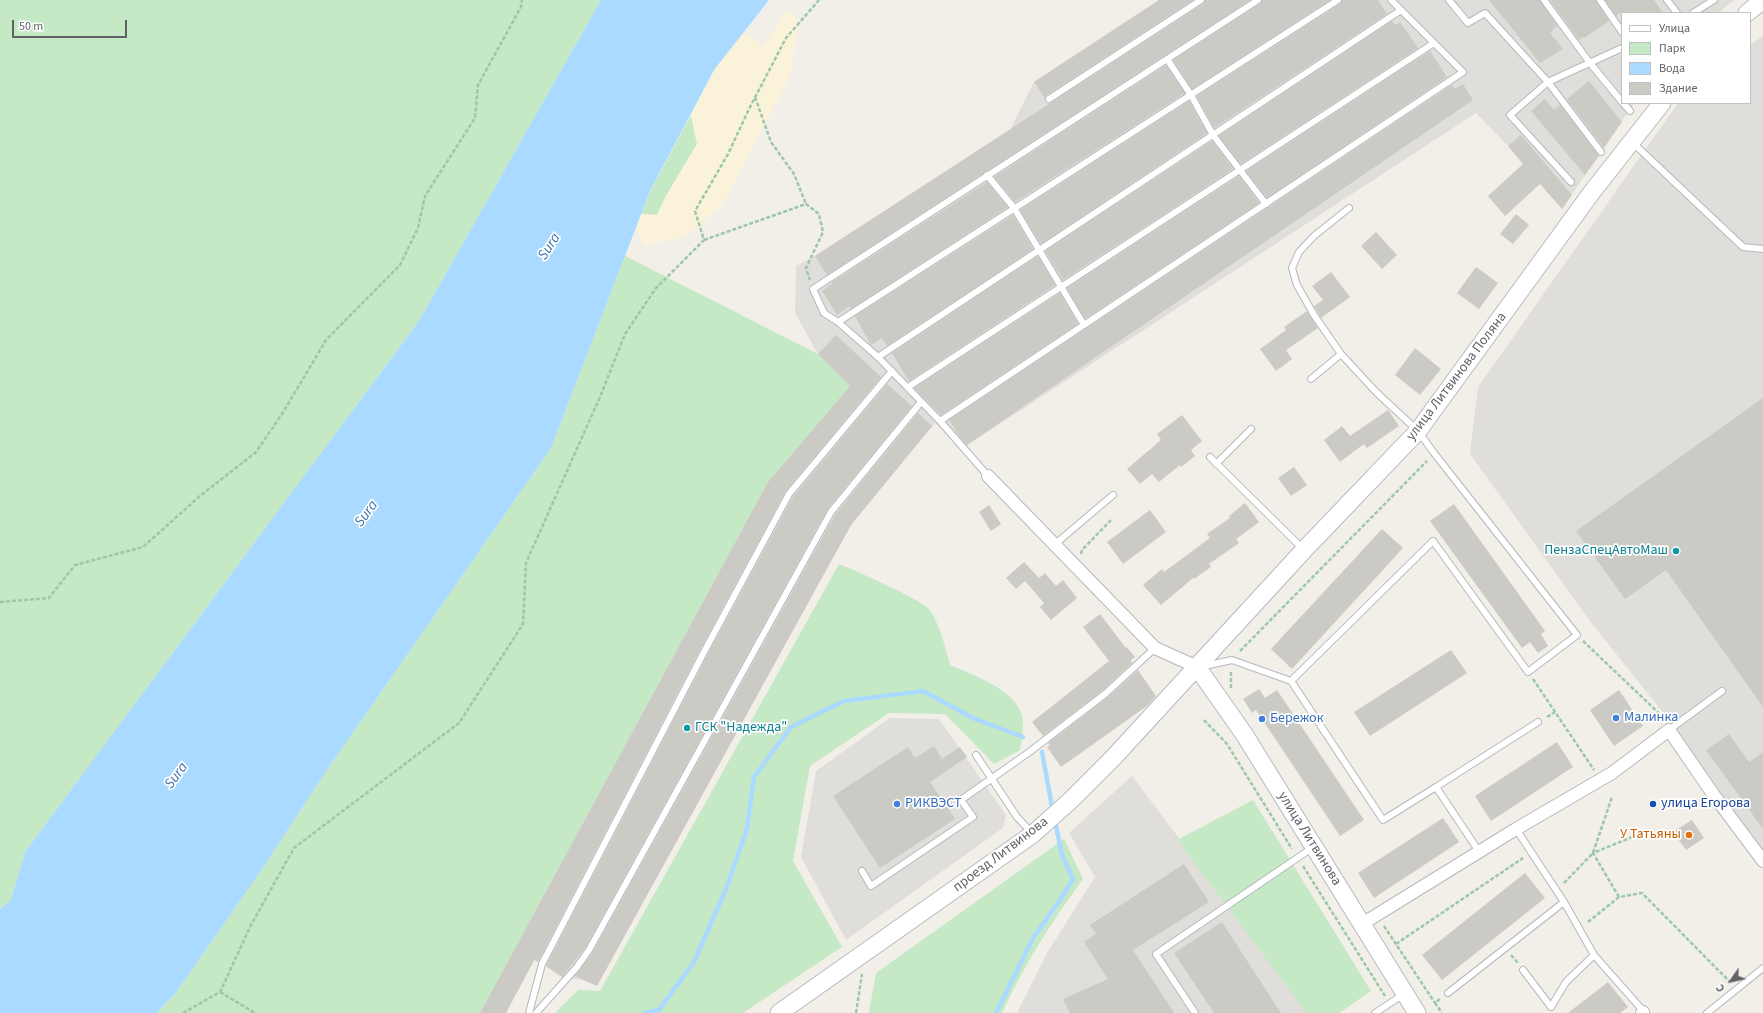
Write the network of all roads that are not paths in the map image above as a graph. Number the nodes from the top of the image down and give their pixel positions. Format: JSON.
{"nodes":[{"id":1,"x":1201,"y":0,"type":"edge"},
{"id":2,"x":1258,"y":0,"type":"edge"},
{"id":3,"x":1338,"y":0,"type":"edge"},
{"id":4,"x":1392,"y":0,"type":"edge"},
{"id":5,"x":1449,"y":0,"type":"edge"},
{"id":6,"x":1544,"y":0,"type":"edge"},
{"id":7,"x":1600,"y":0,"type":"edge"},
{"id":8,"x":1667,"y":0,"type":"edge"},
{"id":9,"x":1714,"y":0,"type":"edge"},
{"id":10,"x":1763,"y":0,"type":"edge"},
{"id":11,"x":1401,"y":10,"type":"junction"},
{"id":12,"x":1675,"y":12,"type":"edge"},
{"id":13,"x":1695,"y":12,"type":"edge"},
{"id":14,"x":1748,"y":12,"type":"edge"},
{"id":15,"x":1621,"y":31,"type":"edge"},
{"id":16,"x":1434,"y":42,"type":"junction"},
{"id":17,"x":1621,"y":48,"type":"edge"},
{"id":18,"x":1167,"y":59,"type":"junction"},
{"id":19,"x":1590,"y":63,"type":"junction"},
{"id":20,"x":1548,"y":82,"type":"junction"},
{"id":21,"x":1191,"y":95,"type":"junction"},
{"id":22,"x":1049,"y":100,"type":"dead end"},
{"id":23,"x":1621,"y":101,"type":"edge"},
{"id":24,"x":1624,"y":104,"type":"edge"},
{"id":25,"x":1661,"y":104,"type":"edge"},
{"id":26,"x":1630,"y":111,"type":"dead end"},
{"id":27,"x":1213,"y":135,"type":"junction"},
{"id":28,"x":1632,"y":142,"type":"junction"},
{"id":29,"x":1601,"y":152,"type":"dead end"},
{"id":30,"x":1240,"y":170,"type":"junction"},
{"id":31,"x":987,"y":175,"type":"junction"},
{"id":32,"x":1571,"y":182,"type":"dead end"},
{"id":33,"x":1266,"y":204,"type":"junction"},
{"id":34,"x":1014,"y":208,"type":"junction"},
{"id":35,"x":1349,"y":208,"type":"dead end"},
{"id":36,"x":1040,"y":249,"type":"junction"},
{"id":37,"x":1763,"y":249,"type":"edge"},
{"id":38,"x":1062,"y":286,"type":"junction"},
{"id":39,"x":838,"y":322,"type":"junction"},
{"id":40,"x":1084,"y":325,"type":"junction"},
{"id":41,"x":1341,"y":354,"type":"junction"},
{"id":42,"x":878,"y":356,"type":"junction"},
{"id":43,"x":892,"y":371,"type":"junction"},
{"id":44,"x":1311,"y":380,"type":"dead end"},
{"id":45,"x":908,"y":387,"type":"junction"},
{"id":46,"x":921,"y":402,"type":"junction"},
{"id":47,"x":940,"y":421,"type":"junction"},
{"id":48,"x":1251,"y":429,"type":"dead end"},
{"id":49,"x":1418,"y":431,"type":"junction"},
{"id":50,"x":1210,"y":457,"type":"dead end"},
{"id":51,"x":1216,"y":464,"type":"junction"},
{"id":52,"x":988,"y":476,"type":"joint"},
{"id":53,"x":1113,"y":495,"type":"dead end"},
{"id":54,"x":1054,"y":545,"type":"junction"},
{"id":55,"x":1304,"y":550,"type":"junction"},
{"id":56,"x":1155,"y":648,"type":"junction"},
{"id":57,"x":1197,"y":667,"type":"junction"},
{"id":58,"x":1292,"y":682,"type":"junction"},
{"id":59,"x":1722,"y":691,"type":"dead end"},
{"id":60,"x":1538,"y":722,"type":"dead end"},
{"id":61,"x":1669,"y":730,"type":"junction"},
{"id":62,"x":976,"y":755,"type":"dead end"},
{"id":63,"x":992,"y":778,"type":"junction"},
{"id":64,"x":1436,"y":787,"type":"junction"},
{"id":65,"x":1516,"y":829,"type":"junction"},
{"id":66,"x":1033,"y":834,"type":"junction"},
{"id":67,"x":1314,"y":847,"type":"junction"},
{"id":68,"x":1480,"y":853,"type":"junction"},
{"id":69,"x":1763,"y":861,"type":"edge"},
{"id":70,"x":862,"y":871,"type":"dead end"},
{"id":71,"x":1564,"y":902,"type":"junction"},
{"id":72,"x":1362,"y":924,"type":"junction"},
{"id":73,"x":1594,"y":955,"type":"junction"},
{"id":74,"x":1763,"y":968,"type":"edge"},
{"id":75,"x":1523,"y":970,"type":"road end"},
{"id":76,"x":1448,"y":993,"type":"road end"},
{"id":77,"x":1404,"y":994,"type":"junction"},
{"id":78,"x":529,"y":1013,"type":"edge"},
{"id":79,"x":536,"y":1013,"type":"edge"},
{"id":80,"x":779,"y":1013,"type":"edge"},
{"id":81,"x":1195,"y":1013,"type":"edge"},
{"id":82,"x":1375,"y":1013,"type":"edge"},
{"id":83,"x":1417,"y":1013,"type":"edge"},
{"id":84,"x":1643,"y":1013,"type":"edge"},
{"id":85,"x":1707,"y":1013,"type":"edge"}],
"edges":[{"from":1,"to":22,"type":"lane"},
{"from":2,"to":18,"type":"lane"},
{"from":3,"to":21,"type":"lane"},
{"from":4,"to":11,"type":"lane"},
{"from":5,"to":20,"type":"lane"},
{"from":6,"to":19,"type":"lane"},
{"from":7,"to":15,"type":"lane"},
{"from":8,"to":12,"type":"lane"},
{"from":9,"to":13,"type":"lane"},
{"from":10,"to":14,"type":"main road"},
{"from":11,"to":16,"type":"lane"},
{"from":11,"to":27,"type":"lane"},
{"from":16,"to":30,"type":"lane"},
{"from":16,"to":33,"type":"lane"},
{"from":17,"to":19,"type":"lane"},
{"from":18,"to":21,"type":"lane"},
{"from":18,"to":31,"type":"lane"},
{"from":19,"to":20,"type":"lane"},
{"from":19,"to":23,"type":"lane"},
{"from":20,"to":29,"type":"lane"},
{"from":20,"to":32,"type":"lane"},
{"from":21,"to":27,"type":"lane"},
{"from":21,"to":34,"type":"lane"},
{"from":24,"to":26,"type":"lane"},
{"from":25,"to":28,"type":"main road","name":"улица Литвинова Поляна"},
{"from":27,"to":30,"type":"lane"},
{"from":27,"to":36,"type":"lane"},
{"from":28,"to":37,"type":"lane"},
{"from":28,"to":49,"type":"main road","name":"улица Литвинова Поляна"},
{"from":30,"to":33,"type":"lane"},
{"from":30,"to":38,"type":"lane"},
{"from":31,"to":34,"type":"lane"},
{"from":31,"to":39,"type":"lane"},
{"from":33,"to":40,"type":"lane"},
{"from":34,"to":36,"type":"lane"},
{"from":34,"to":39,"type":"lane"},
{"from":35,"to":41,"type":"lane"},
{"from":36,"to":38,"type":"lane"},
{"from":36,"to":42,"type":"lane"},
{"from":38,"to":40,"type":"lane"},
{"from":38,"to":45,"type":"lane"},
{"from":39,"to":42,"type":"lane"},
{"from":40,"to":47,"type":"lane"},
{"from":41,"to":44,"type":"lane"},
{"from":41,"to":49,"type":"lane"},
{"from":42,"to":43,"type":"lane"},
{"from":43,"to":45,"type":"lane"},
{"from":43,"to":78,"type":"lane"},
{"from":45,"to":46,"type":"lane"},
{"from":46,"to":47,"type":"lane"},
{"from":46,"to":79,"type":"lane"},
{"from":47,"to":52,"type":"lane"},
{"from":48,"to":51,"type":"lane"},
{"from":49,"to":55,"type":"main road","name":"улица Литвинова Поляна"},
{"from":49,"to":58,"type":"lane"},
{"from":50,"to":51,"type":"lane"},
{"from":51,"to":55,"type":"lane"},
{"from":52,"to":54,"type":"street"},
{"from":53,"to":54,"type":"lane"},
{"from":54,"to":56,"type":"street"},
{"from":55,"to":57,"type":"main road","name":"улица Литвинова Поляна"},
{"from":56,"to":57,"type":"street"},
{"from":56,"to":63,"type":"lane"},
{"from":57,"to":58,"type":"lane"},
{"from":57,"to":66,"type":"main road","name":"проезд Литвинова"},
{"from":57,"to":67,"type":"main road","name":"улица Литвинова"},
{"from":58,"to":64,"type":"lane"},
{"from":59,"to":61,"type":"lane"},
{"from":60,"to":64,"type":"lane"},
{"from":61,"to":65,"type":"street"},
{"from":61,"to":69,"type":"street"},
{"from":62,"to":63,"type":"lane"},
{"from":63,"to":66,"type":"lane"},
{"from":63,"to":70,"type":"lane"},
{"from":64,"to":68,"type":"lane"},
{"from":65,"to":68,"type":"street"},
{"from":65,"to":71,"type":"lane"},
{"from":66,"to":80,"type":"main road","name":"проезд Литвинова"},
{"from":67,"to":72,"type":"main road","name":"улица Литвинова"},
{"from":67,"to":81,"type":"lane"},
{"from":68,"to":72,"type":"street"},
{"from":71,"to":73,"type":"lane"},
{"from":71,"to":76,"type":"lane"},
{"from":72,"to":77,"type":"main road","name":"улица Литвинова"},
{"from":73,"to":75,"type":"lane"},
{"from":73,"to":84,"type":"lane"},
{"from":74,"to":85,"type":"lane"},
{"from":77,"to":82,"type":"lane"},
{"from":77,"to":83,"type":"main road","name":"улица Литвинова"}]}
